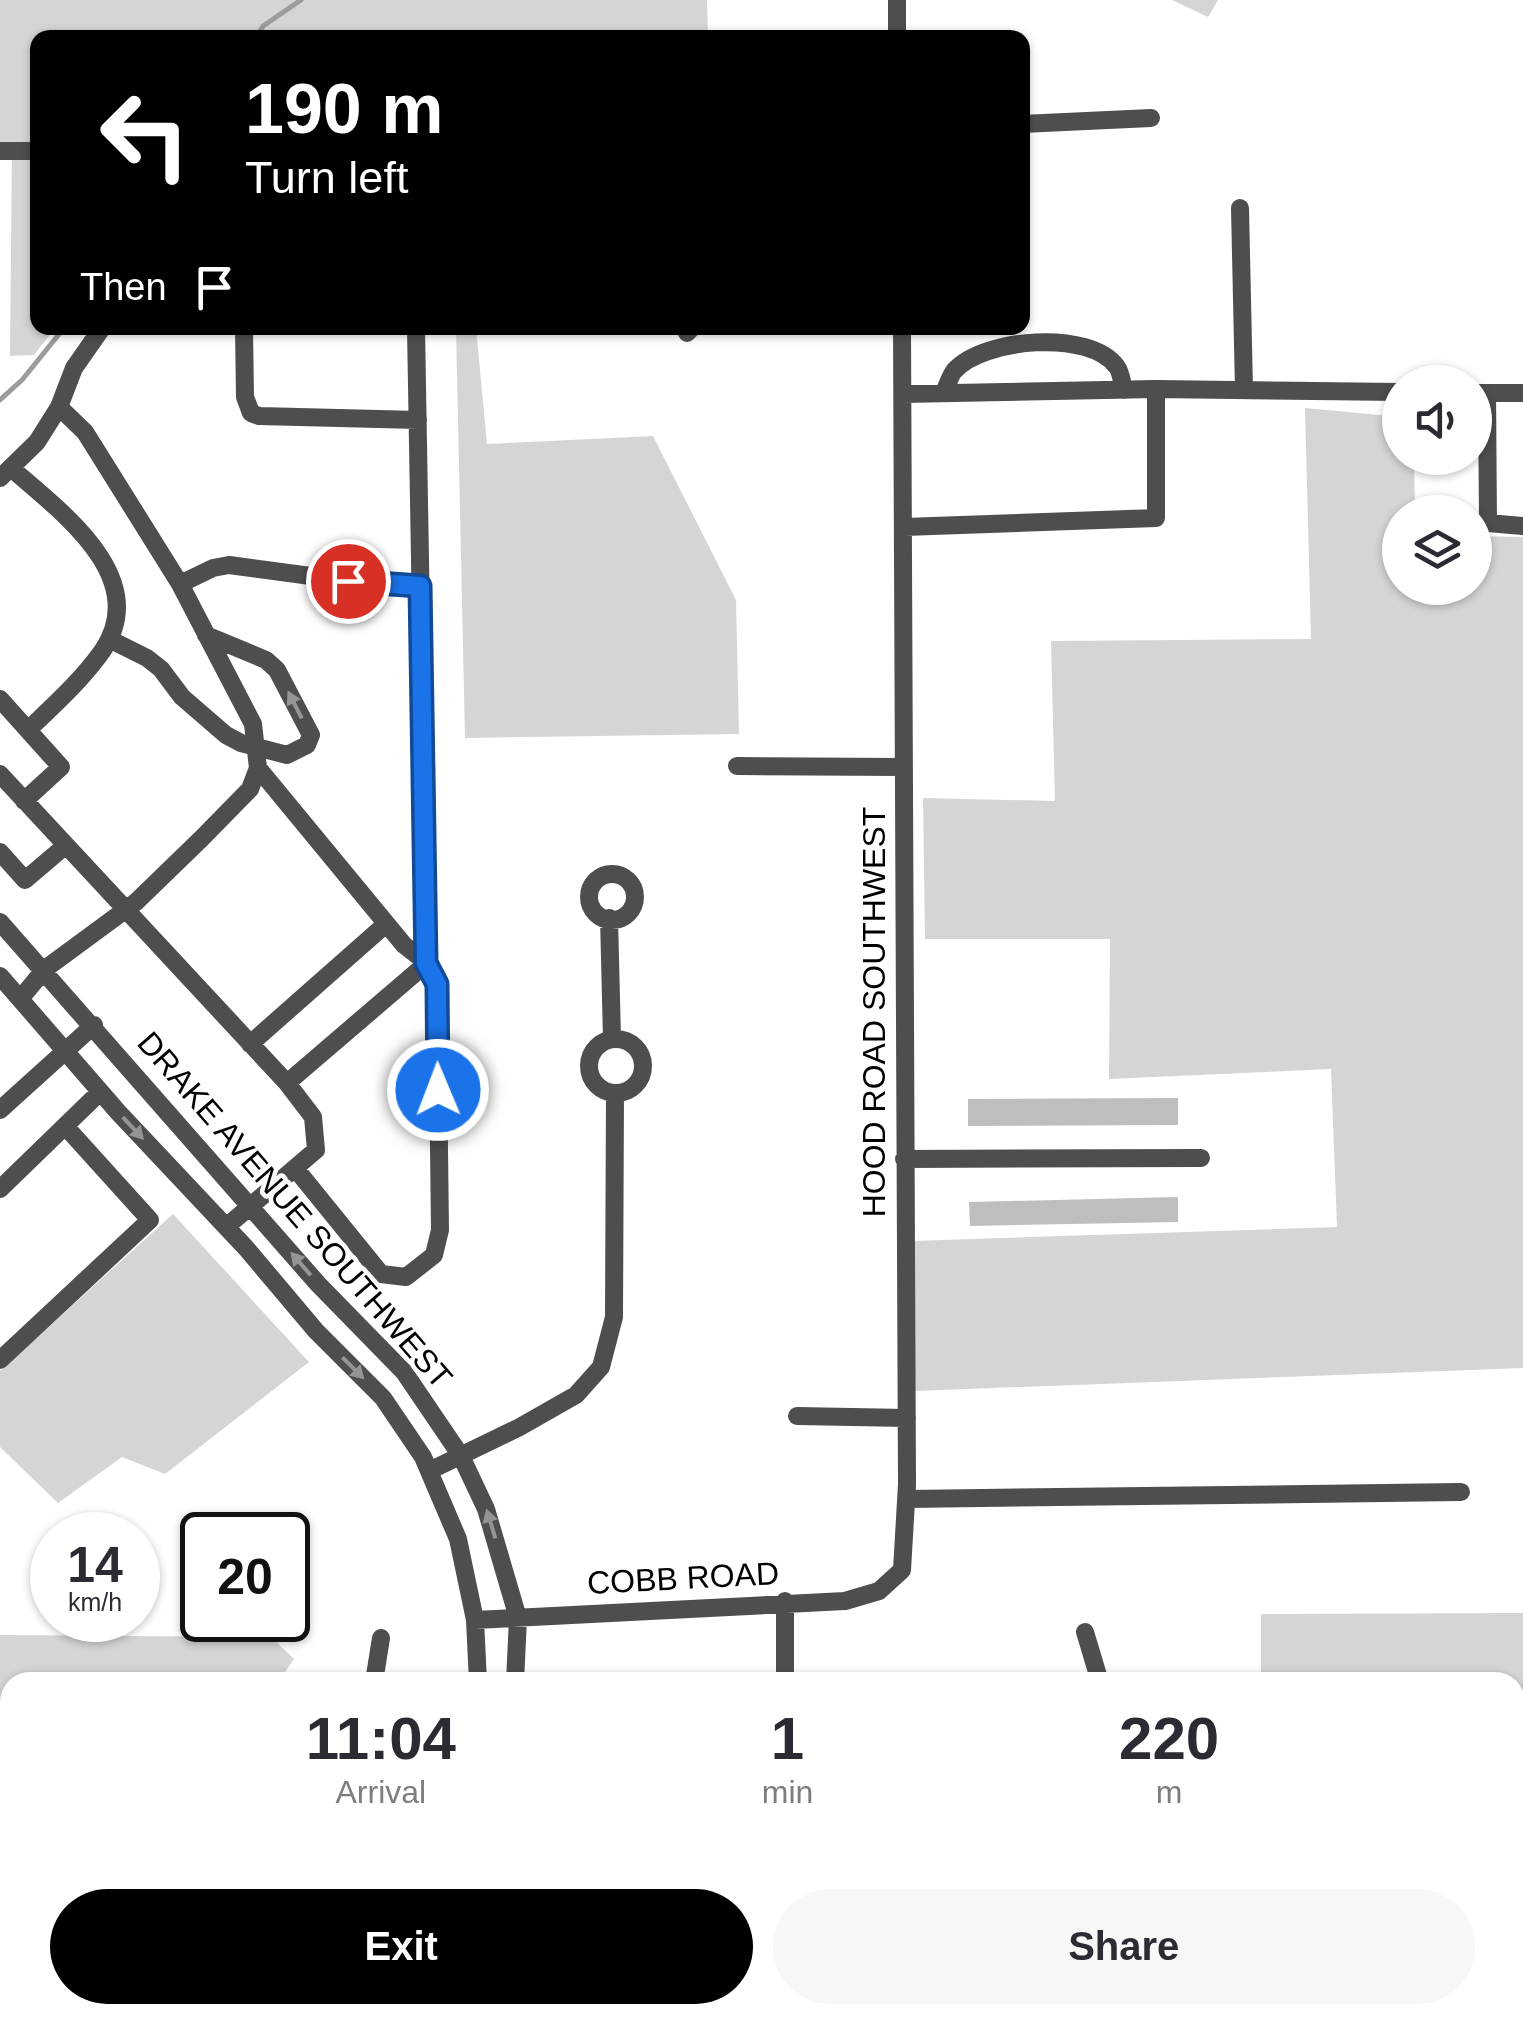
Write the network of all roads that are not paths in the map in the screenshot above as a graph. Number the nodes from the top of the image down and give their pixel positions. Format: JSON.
{"nodes":[{"id":1,"x":897,"y":0,"type":"edge"},
{"id":2,"x":897,"y":30,"type":"edge"},
{"id":3,"x":1151,"y":118,"type":"dead end"},
{"id":4,"x":1030,"y":124,"type":"edge"},
{"id":5,"x":0,"y":150,"type":"edge"},
{"id":6,"x":30,"y":151,"type":"edge"},
{"id":7,"x":1240,"y":208,"type":"dead end"},
{"id":8,"x":97,"y":335,"type":"edge"},
{"id":9,"x":244,"y":335,"type":"edge"},
{"id":10,"x":416,"y":335,"type":"edge"},
{"id":11,"x":902,"y":335,"type":"edge"},
{"id":12,"x":1156,"y":389,"type":"junction"},
{"id":13,"x":1124,"y":390,"type":"junction"},
{"id":14,"x":1244,"y":390,"type":"junction"},
{"id":15,"x":944,"y":392,"type":"junction"},
{"id":16,"x":1382,"y":392,"type":"edge"},
{"id":17,"x":1492,"y":393,"type":"edge"},
{"id":18,"x":1523,"y":393,"type":"edge"},
{"id":19,"x":903,"y":394,"type":"junction"},
{"id":20,"x":59,"y":407,"type":"junction"},
{"id":21,"x":418,"y":420,"type":"junction"},
{"id":22,"x":5,"y":473,"type":"edge"},
{"id":23,"x":1485,"y":475,"type":"edge"},
{"id":24,"x":1523,"y":526,"type":"edge"},
{"id":25,"x":904,"y":528,"type":"junction"},
{"id":26,"x":180,"y":584,"type":"junction"},
{"id":27,"x":420,"y":586,"type":"junction"},
{"id":28,"x":206,"y":635,"type":"junction"},
{"id":29,"x":109,"y":639,"type":"junction"},
{"id":30,"x":0,"y":698,"type":"edge"},
{"id":31,"x":28,"y":730,"type":"junction"},
{"id":32,"x":258,"y":747,"type":"junction"},
{"id":33,"x":737,"y":766,"type":"dead end"},
{"id":34,"x":258,"y":768,"type":"junction"},
{"id":35,"x":903,"y":768,"type":"junction"},
{"id":36,"x":0,"y":774,"type":"edge"},
{"id":37,"x":24,"y":801,"type":"junction"},
{"id":38,"x":65,"y":846,"type":"junction"},
{"id":39,"x":0,"y":852,"type":"edge"},
{"id":40,"x":124,"y":911,"type":"junction"},
{"id":41,"x":609,"y":918,"type":"dead end"},
{"id":42,"x":0,"y":922,"type":"edge"},
{"id":43,"x":386,"y":924,"type":"junction"},
{"id":44,"x":426,"y":963,"type":"junction"},
{"id":45,"x":45,"y":969,"type":"junction"},
{"id":46,"x":0,"y":976,"type":"edge"},
{"id":47,"x":20,"y":999,"type":"junction"},
{"id":48,"x":94,"y":1025,"type":"junction"},
{"id":49,"x":612,"y":1039,"type":"junction"},
{"id":50,"x":250,"y":1044,"type":"junction"},
{"id":51,"x":64,"y":1050,"type":"junction"},
{"id":52,"x":287,"y":1083,"type":"junction"},
{"id":53,"x":100,"y":1092,"type":"junction"},
{"id":54,"x":615,"y":1094,"type":"junction"},
{"id":55,"x":0,"y":1110,"type":"edge"},
{"id":56,"x":65,"y":1126,"type":"junction"},
{"id":57,"x":1201,"y":1158,"type":"dead end"},
{"id":58,"x":904,"y":1159,"type":"junction"},
{"id":59,"x":295,"y":1168,"type":"junction"},
{"id":60,"x":0,"y":1189,"type":"edge"},
{"id":61,"x":251,"y":1206,"type":"junction"},
{"id":62,"x":226,"y":1226,"type":"junction"},
{"id":63,"x":0,"y":1360,"type":"edge"},
{"id":64,"x":797,"y":1416,"type":"dead end"},
{"id":65,"x":906,"y":1418,"type":"junction"},
{"id":66,"x":461,"y":1456,"type":"junction"},
{"id":67,"x":429,"y":1472,"type":"junction"},
{"id":68,"x":1461,"y":1492,"type":"dead end"},
{"id":69,"x":906,"y":1500,"type":"junction"},
{"id":70,"x":851,"y":1598,"type":"joint"},
{"id":71,"x":785,"y":1602,"type":"junction"},
{"id":72,"x":518,"y":1618,"type":"junction"},
{"id":73,"x":475,"y":1620,"type":"junction"},
{"id":74,"x":1085,"y":1632,"type":"dead end"},
{"id":75,"x":381,"y":1638,"type":"dead end"},
{"id":76,"x":376,"y":1672,"type":"edge"},
{"id":77,"x":478,"y":1672,"type":"edge"},
{"id":78,"x":515,"y":1672,"type":"edge"},
{"id":79,"x":785,"y":1672,"type":"edge"},
{"id":80,"x":1097,"y":1672,"type":"edge"}],
"edges":[{"from":1,"to":2,"type":"street"},
{"from":3,"to":4,"type":"street"},
{"from":5,"to":6,"type":"street"},
{"from":7,"to":14,"type":"street"},
{"from":8,"to":20,"type":"street"},
{"from":9,"to":21,"type":"street"},
{"from":10,"to":21,"type":"street"},
{"from":11,"to":19,"type":"street","name":"HOOD ROAD SOUTHWEST"},
{"from":12,"to":13,"type":"street"},
{"from":12,"to":14,"type":"street"},
{"from":12,"to":25,"type":"street"},
{"from":13,"to":15,"type":"street"},
{"from":13,"to":15,"type":"street"},
{"from":14,"to":16,"type":"street"},
{"from":15,"to":19,"type":"street"},
{"from":17,"to":18,"type":"street"},
{"from":19,"to":25,"type":"street","name":"HOOD ROAD SOUTHWEST"},
{"from":20,"to":22,"type":"street"},
{"from":20,"to":26,"type":"street"},
{"from":21,"to":27,"type":"street"},
{"from":22,"to":29,"type":"street"},
{"from":23,"to":24,"type":"street"},
{"from":25,"to":35,"type":"street","name":"HOOD ROAD SOUTHWEST"},
{"from":26,"to":27,"type":"street"},
{"from":26,"to":28,"type":"street"},
{"from":27,"to":44,"type":"street"},
{"from":28,"to":32,"type":"street"},
{"from":32,"to":28,"type":"street","one_way":true},
{"from":29,"to":31,"type":"street"},
{"from":29,"to":32,"type":"street"},
{"from":30,"to":31,"type":"street"},
{"from":31,"to":37,"type":"street"},
{"from":32,"to":34,"type":"street"},
{"from":33,"to":35,"type":"street"},
{"from":34,"to":40,"type":"street"},
{"from":34,"to":43,"type":"street"},
{"from":35,"to":58,"type":"street","name":"HOOD ROAD SOUTHWEST"},
{"from":36,"to":37,"type":"street"},
{"from":37,"to":38,"type":"street"},
{"from":38,"to":39,"type":"street"},
{"from":38,"to":40,"type":"street"},
{"from":40,"to":45,"type":"street"},
{"from":40,"to":50,"type":"street"},
{"from":41,"to":49,"type":"street"},
{"from":42,"to":45,"type":"street","name":"DRAKE AVENUE SOUTHWEST"},
{"from":43,"to":44,"type":"street"},
{"from":43,"to":50,"type":"street"},
{"from":44,"to":52,"type":"street"},
{"from":44,"to":59,"type":"street"},
{"from":45,"to":47,"type":"street"},
{"from":45,"to":48,"type":"street","name":"DRAKE AVENUE SOUTHWEST"},
{"from":46,"to":47,"type":"street","name":"DRAKE AVENUE SOUTHWEST"},
{"from":47,"to":51,"type":"street","name":"DRAKE AVENUE SOUTHWEST"},
{"from":48,"to":51,"type":"street"},
{"from":48,"to":61,"type":"street","name":"DRAKE AVENUE SOUTHWEST"},
{"from":49,"to":54,"type":"street"},
{"from":49,"to":54,"type":"street"},
{"from":50,"to":52,"type":"street"},
{"from":51,"to":53,"type":"street","name":"DRAKE AVENUE SOUTHWEST"},
{"from":51,"to":55,"type":"street"},
{"from":52,"to":59,"type":"street"},
{"from":53,"to":56,"type":"street"},
{"from":53,"to":62,"type":"street","name":"DRAKE AVENUE SOUTHWEST","one_way":true},
{"from":54,"to":66,"type":"street"},
{"from":56,"to":60,"type":"street"},
{"from":56,"to":63,"type":"street"},
{"from":57,"to":58,"type":"street"},
{"from":58,"to":65,"type":"street","name":"HOOD ROAD SOUTHWEST"},
{"from":59,"to":61,"type":"street"},
{"from":61,"to":62,"type":"street"},
{"from":66,"to":61,"type":"street","name":"DRAKE AVENUE SOUTHWEST","one_way":true},
{"from":62,"to":67,"type":"street","name":"DRAKE AVENUE SOUTHWEST","one_way":true},
{"from":64,"to":65,"type":"street"},
{"from":65,"to":69,"type":"street","name":"HOOD ROAD SOUTHWEST"},
{"from":66,"to":67,"type":"street"},
{"from":72,"to":66,"type":"street","name":"DRAKE AVENUE SOUTHWEST","one_way":true},
{"from":67,"to":73,"type":"street","name":"DRAKE AVENUE SOUTHWEST"},
{"from":68,"to":69,"type":"street"},
{"from":69,"to":70,"type":"street","name":"HOOD ROAD SOUTHWEST"},
{"from":70,"to":71,"type":"street","name":"COBB ROAD"},
{"from":71,"to":72,"type":"street","name":"COBB ROAD"},
{"from":71,"to":79,"type":"street"},
{"from":72,"to":73,"type":"street","name":"COBB ROAD"},
{"from":72,"to":78,"type":"street","name":"DRAKE AVENUE SOUTHWEST"},
{"from":73,"to":77,"type":"street","name":"DRAKE AVENUE SOUTHWEST"},
{"from":74,"to":80,"type":"street"},
{"from":75,"to":76,"type":"street"}]}
